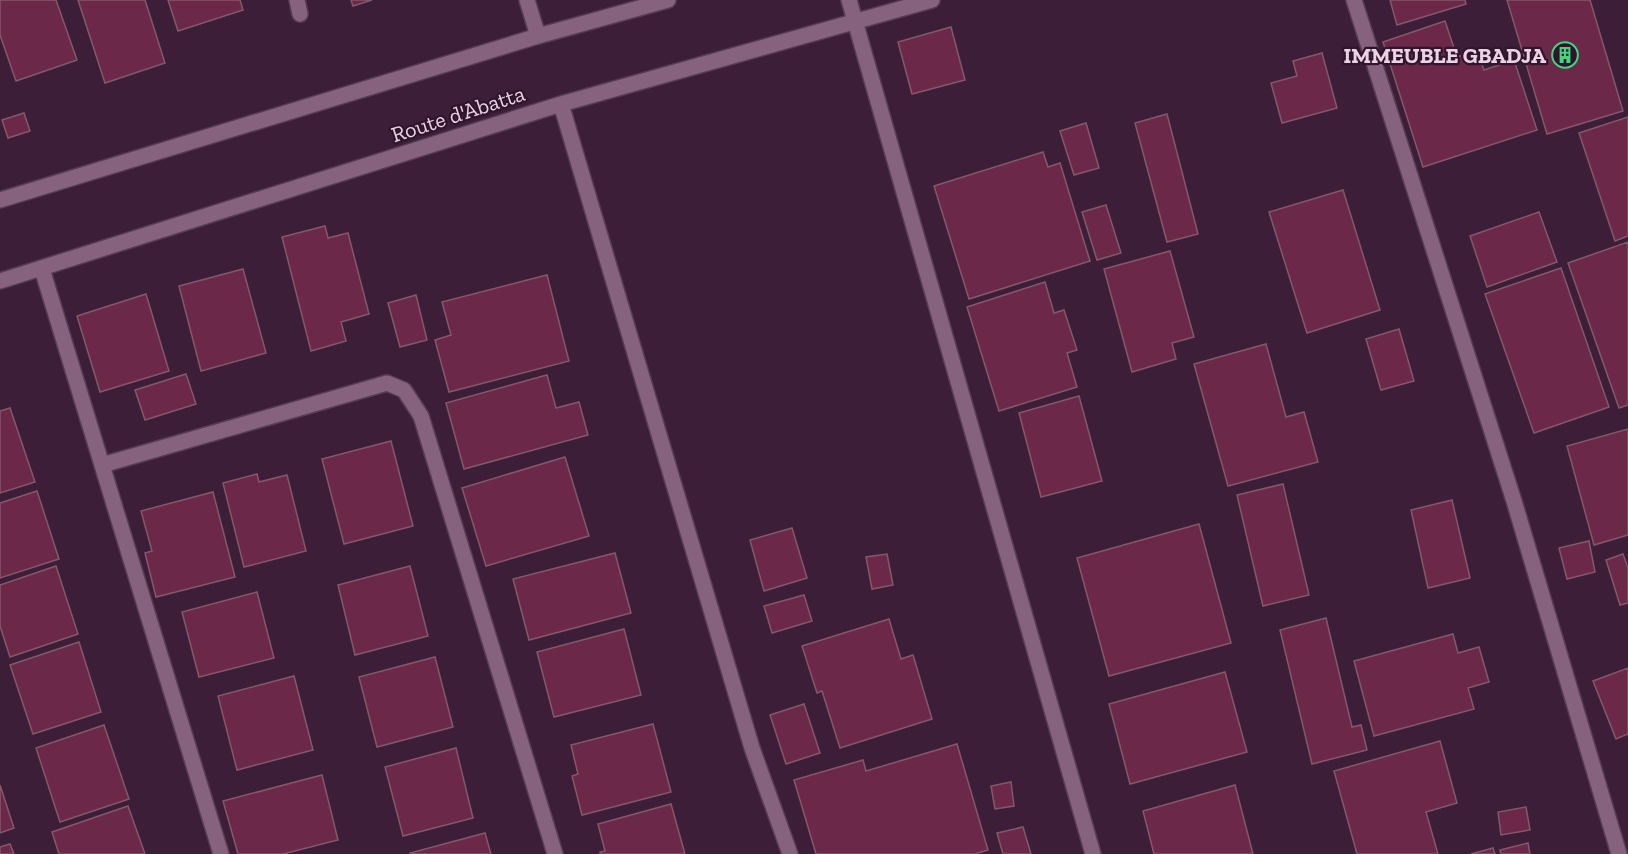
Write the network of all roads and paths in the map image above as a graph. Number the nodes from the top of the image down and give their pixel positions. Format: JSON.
{"nodes":[{"id":1,"x":527,"y":0,"type":"edge"},
{"id":2,"x":668,"y":0,"type":"edge"},
{"id":3,"x":849,"y":0,"type":"edge"},
{"id":4,"x":932,"y":0,"type":"edge"},
{"id":5,"x":1354,"y":0,"type":"edge"},
{"id":6,"x":856,"y":23,"type":"junction"},
{"id":7,"x":538,"y":36,"type":"junction"},
{"id":8,"x":561,"y":104,"type":"junction"},
{"id":9,"x":0,"y":200,"type":"edge"},
{"id":10,"x":42,"y":269,"type":"junction"},
{"id":11,"x":0,"y":281,"type":"edge"},
{"id":12,"x":102,"y":465,"type":"junction"},
{"id":13,"x":221,"y":854,"type":"edge"},
{"id":14,"x":555,"y":854,"type":"edge"},
{"id":15,"x":790,"y":854,"type":"edge"},
{"id":16,"x":1093,"y":854,"type":"edge"},
{"id":17,"x":1619,"y":854,"type":"edge"}],
"edges":[{"from":1,"to":7,"type":"street"},
{"from":2,"to":7,"type":"street"},
{"from":3,"to":6,"type":"street"},
{"from":4,"to":6,"type":"street","name":"Route d'Abatta"},
{"from":5,"to":17,"type":"street"},
{"from":6,"to":8,"type":"street","name":"Route d'Abatta"},
{"from":6,"to":16,"type":"street"},
{"from":7,"to":9,"type":"street"},
{"from":8,"to":10,"type":"street","name":"Route d'Abatta"},
{"from":8,"to":15,"type":"street"},
{"from":10,"to":11,"type":"street","name":"Route d'Abatta"},
{"from":10,"to":12,"type":"street"},
{"from":12,"to":13,"type":"street"},
{"from":12,"to":14,"type":"street"}]}
